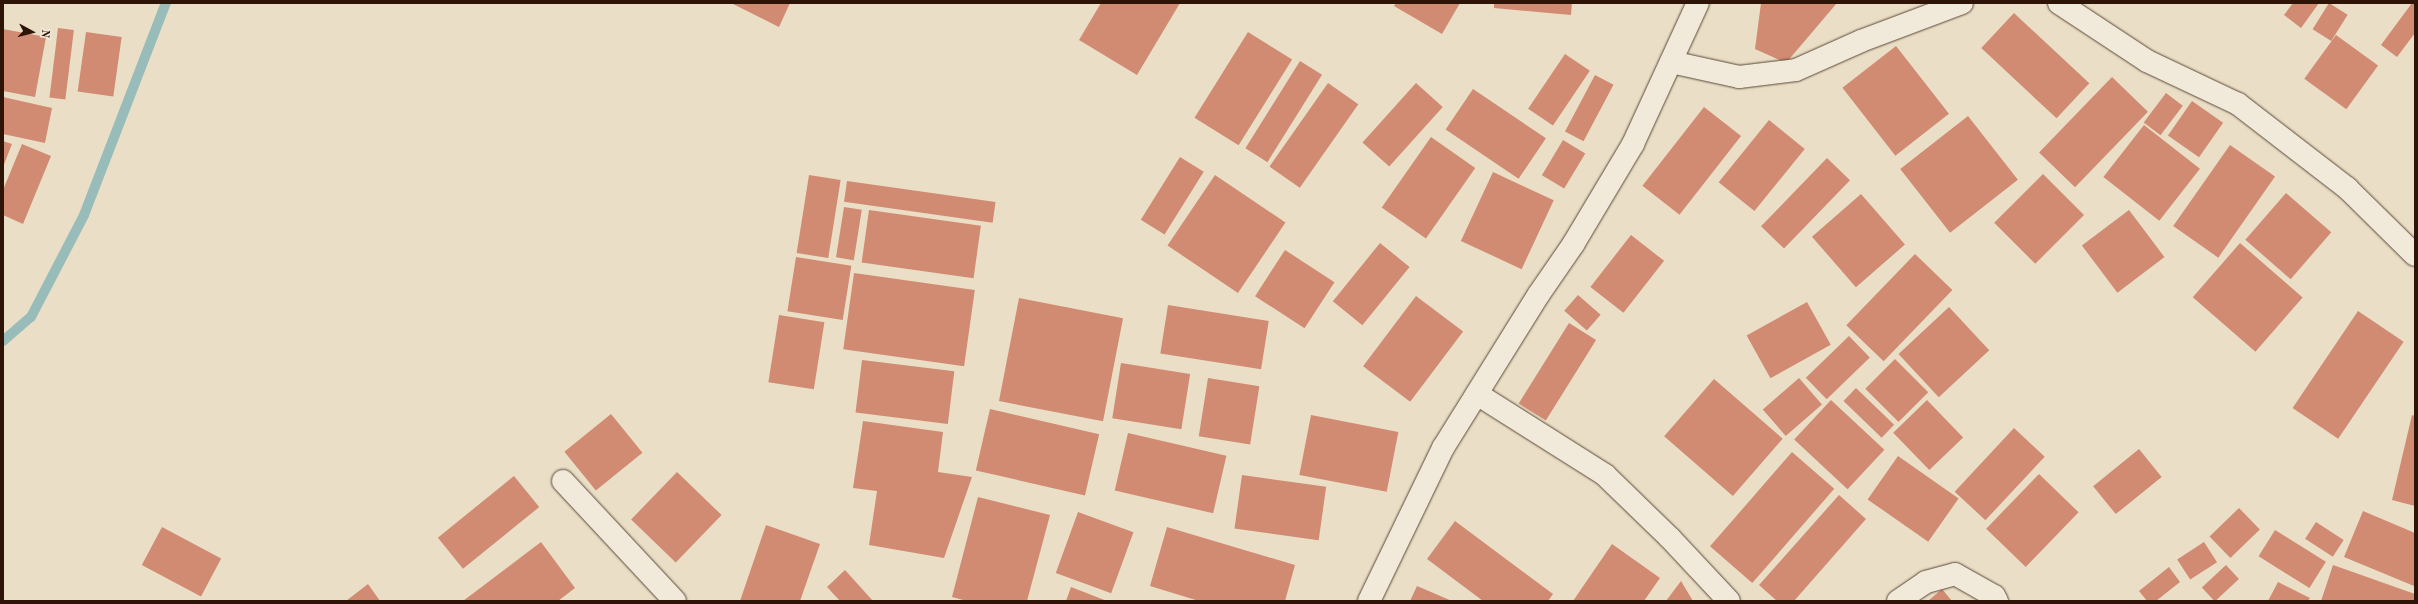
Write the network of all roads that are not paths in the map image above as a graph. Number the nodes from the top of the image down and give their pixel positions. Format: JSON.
{"nodes":[{"id":1,"x":1698,"y":3,"type":"edge"},
{"id":2,"x":1962,"y":3,"type":"edge"},
{"id":3,"x":2059,"y":3,"type":"edge"},
{"id":4,"x":1671,"y":62,"type":"junction"},
{"id":5,"x":2415,"y":255,"type":"edge"},
{"id":6,"x":1476,"y":394,"type":"junction"},
{"id":7,"x":563,"y":481,"type":"dead end"},
{"id":8,"x":675,"y":601,"type":"edge"},
{"id":9,"x":1369,"y":601,"type":"edge"},
{"id":10,"x":1729,"y":601,"type":"edge"},
{"id":11,"x":1898,"y":601,"type":"edge"},
{"id":12,"x":1997,"y":601,"type":"edge"}],
"edges":[{"from":1,"to":4,"type":"street"},
{"from":2,"to":4,"type":"street"},
{"from":3,"to":5,"type":"street"},
{"from":4,"to":6,"type":"street"},
{"from":6,"to":9,"type":"street"},
{"from":6,"to":10,"type":"street"},
{"from":7,"to":8,"type":"street"},
{"from":11,"to":12,"type":"street"}]}
